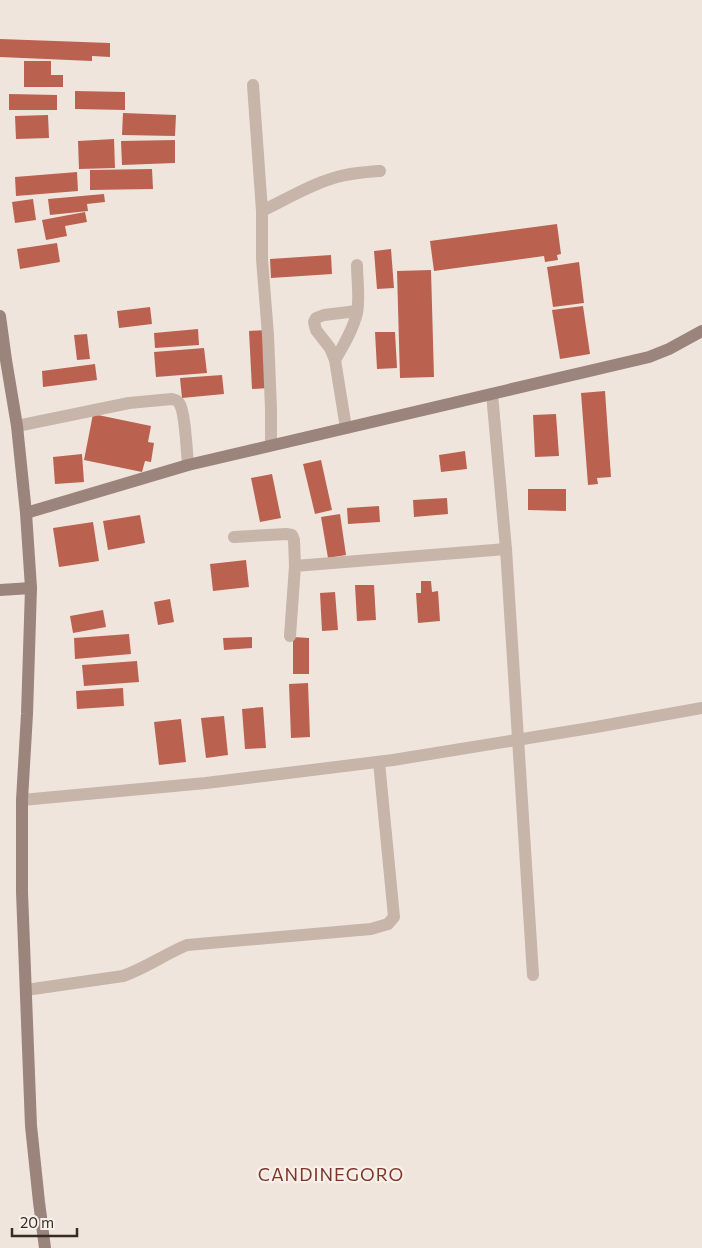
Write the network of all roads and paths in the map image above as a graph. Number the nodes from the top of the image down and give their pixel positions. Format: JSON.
{"nodes":[{"id":1,"x":253,"y":85,"type":"dead end"},
{"id":2,"x":380,"y":171,"type":"dead end"},
{"id":3,"x":262,"y":211,"type":"junction"},
{"id":4,"x":357,"y":265,"type":"dead end"},
{"id":5,"x":357,"y":311,"type":"junction"},
{"id":6,"x":0,"y":316,"type":"edge"},
{"id":7,"x":702,"y":331,"type":"edge"},
{"id":8,"x":335,"y":360,"type":"junction"},
{"id":9,"x":492,"y":401,"type":"junction"},
{"id":10,"x":17,"y":426,"type":"junction"},
{"id":11,"x":346,"y":428,"type":"junction"},
{"id":12,"x":271,"y":445,"type":"junction"},
{"id":13,"x":188,"y":465,"type":"junction"},
{"id":14,"x":26,"y":513,"type":"junction"},
{"id":15,"x":234,"y":537,"type":"dead end"},
{"id":16,"x":506,"y":549,"type":"junction"},
{"id":17,"x":295,"y":566,"type":"junction"},
{"id":18,"x":31,"y":588,"type":"junction"},
{"id":19,"x":0,"y":590,"type":"edge"},
{"id":20,"x":290,"y":636,"type":"dead end"},
{"id":21,"x":702,"y":708,"type":"edge"},
{"id":22,"x":519,"y":740,"type":"junction"},
{"id":23,"x":379,"y":762,"type":"junction"},
{"id":24,"x":22,"y":800,"type":"junction"},
{"id":25,"x":533,"y":975,"type":"dead end"},
{"id":26,"x":26,"y":990,"type":"junction"},
{"id":27,"x":45,"y":1248,"type":"edge"}],
"edges":[{"from":1,"to":3,"type":"street"},
{"from":2,"to":3,"type":"street"},
{"from":3,"to":12,"type":"street"},
{"from":4,"to":5,"type":"street"},
{"from":5,"to":8,"type":"street"},
{"from":5,"to":8,"type":"street"},
{"from":6,"to":10,"type":"street"},
{"from":7,"to":9,"type":"street"},
{"from":8,"to":11,"type":"street"},
{"from":9,"to":11,"type":"street"},
{"from":9,"to":16,"type":"street"},
{"from":10,"to":13,"type":"street"},
{"from":10,"to":14,"type":"street"},
{"from":11,"to":12,"type":"street"},
{"from":12,"to":13,"type":"street"},
{"from":13,"to":14,"type":"street"},
{"from":14,"to":18,"type":"street"},
{"from":15,"to":17,"type":"street"},
{"from":16,"to":17,"type":"street"},
{"from":16,"to":22,"type":"street"},
{"from":17,"to":20,"type":"street"},
{"from":18,"to":19,"type":"street"},
{"from":18,"to":24,"type":"street"},
{"from":21,"to":22,"type":"street"},
{"from":22,"to":23,"type":"street"},
{"from":22,"to":25,"type":"street"},
{"from":23,"to":24,"type":"street"},
{"from":23,"to":26,"type":"street"},
{"from":24,"to":26,"type":"street"},
{"from":26,"to":27,"type":"street"}]}
